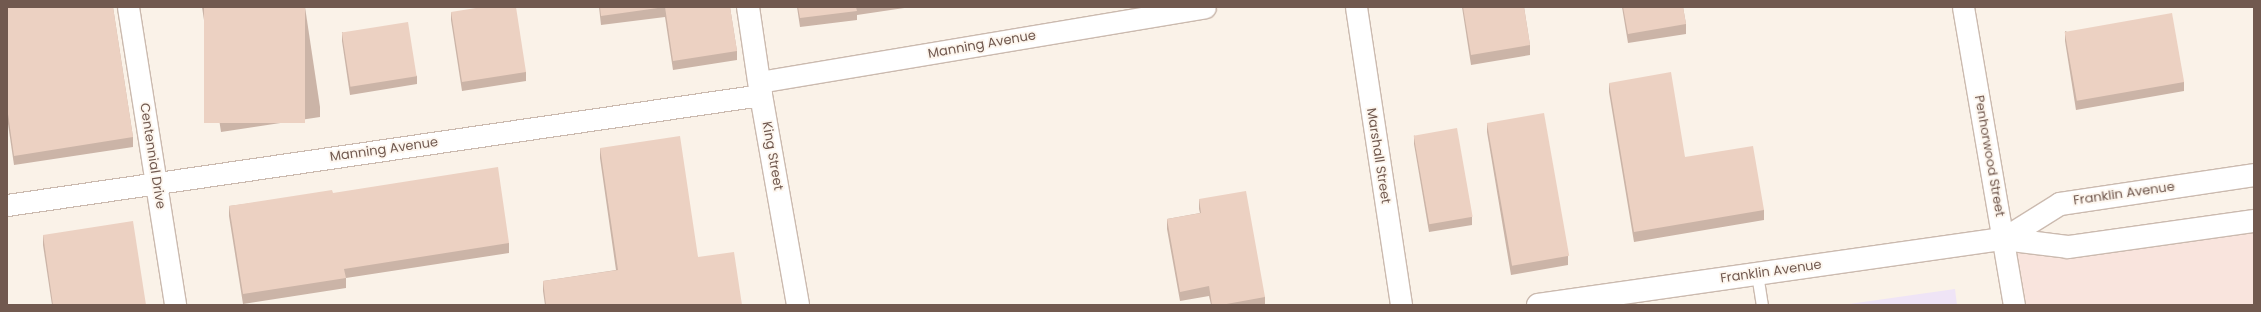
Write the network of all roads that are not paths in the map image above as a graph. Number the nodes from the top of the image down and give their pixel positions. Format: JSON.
{"nodes":[{"id":1,"x":128,"y":7,"type":"edge"},
{"id":2,"x":748,"y":7,"type":"edge"},
{"id":3,"x":1205,"y":7,"type":"edge"},
{"id":4,"x":1356,"y":7,"type":"edge"},
{"id":5,"x":1963,"y":7,"type":"edge"},
{"id":6,"x":760,"y":88,"type":"junction"},
{"id":7,"x":2254,"y":175,"type":"edge"},
{"id":8,"x":156,"y":183,"type":"junction"},
{"id":9,"x":7,"y":205,"type":"edge"},
{"id":10,"x":2254,"y":221,"type":"edge"},
{"id":11,"x":2004,"y":238,"type":"junction"},
{"id":12,"x":1757,"y":274,"type":"junction"},
{"id":13,"x":175,"y":305,"type":"edge"},
{"id":14,"x":798,"y":305,"type":"edge"},
{"id":15,"x":1401,"y":305,"type":"edge"},
{"id":16,"x":1538,"y":305,"type":"edge"},
{"id":17,"x":1762,"y":305,"type":"edge"},
{"id":18,"x":2014,"y":305,"type":"edge"}],
"edges":[{"from":1,"to":8,"type":"street","name":"Centennial Drive"},
{"from":2,"to":6,"type":"main road","name":"King Street"},
{"from":3,"to":6,"type":"street","name":"Manning Avenue"},
{"from":4,"to":15,"type":"street","name":"Marshall Street"},
{"from":5,"to":11,"type":"street","name":"Penhorwood Street"},
{"from":6,"to":8,"type":"street","name":"Manning Avenue"},
{"from":6,"to":14,"type":"main road","name":"King Street"},
{"from":7,"to":11,"type":"main road","name":"Franklin Avenue"},
{"from":8,"to":9,"type":"street","name":"Manning Avenue"},
{"from":8,"to":13,"type":"street","name":"Centennial Drive"},
{"from":10,"to":11,"type":"main road","name":"Franklin Avenue"},
{"from":11,"to":12,"type":"main road","name":"Franklin Avenue"},
{"from":11,"to":18,"type":"street","name":"Penhorwood Street"},
{"from":12,"to":16,"type":"main road","name":"Franklin Avenue"},
{"from":12,"to":17,"type":"lane"}]}
